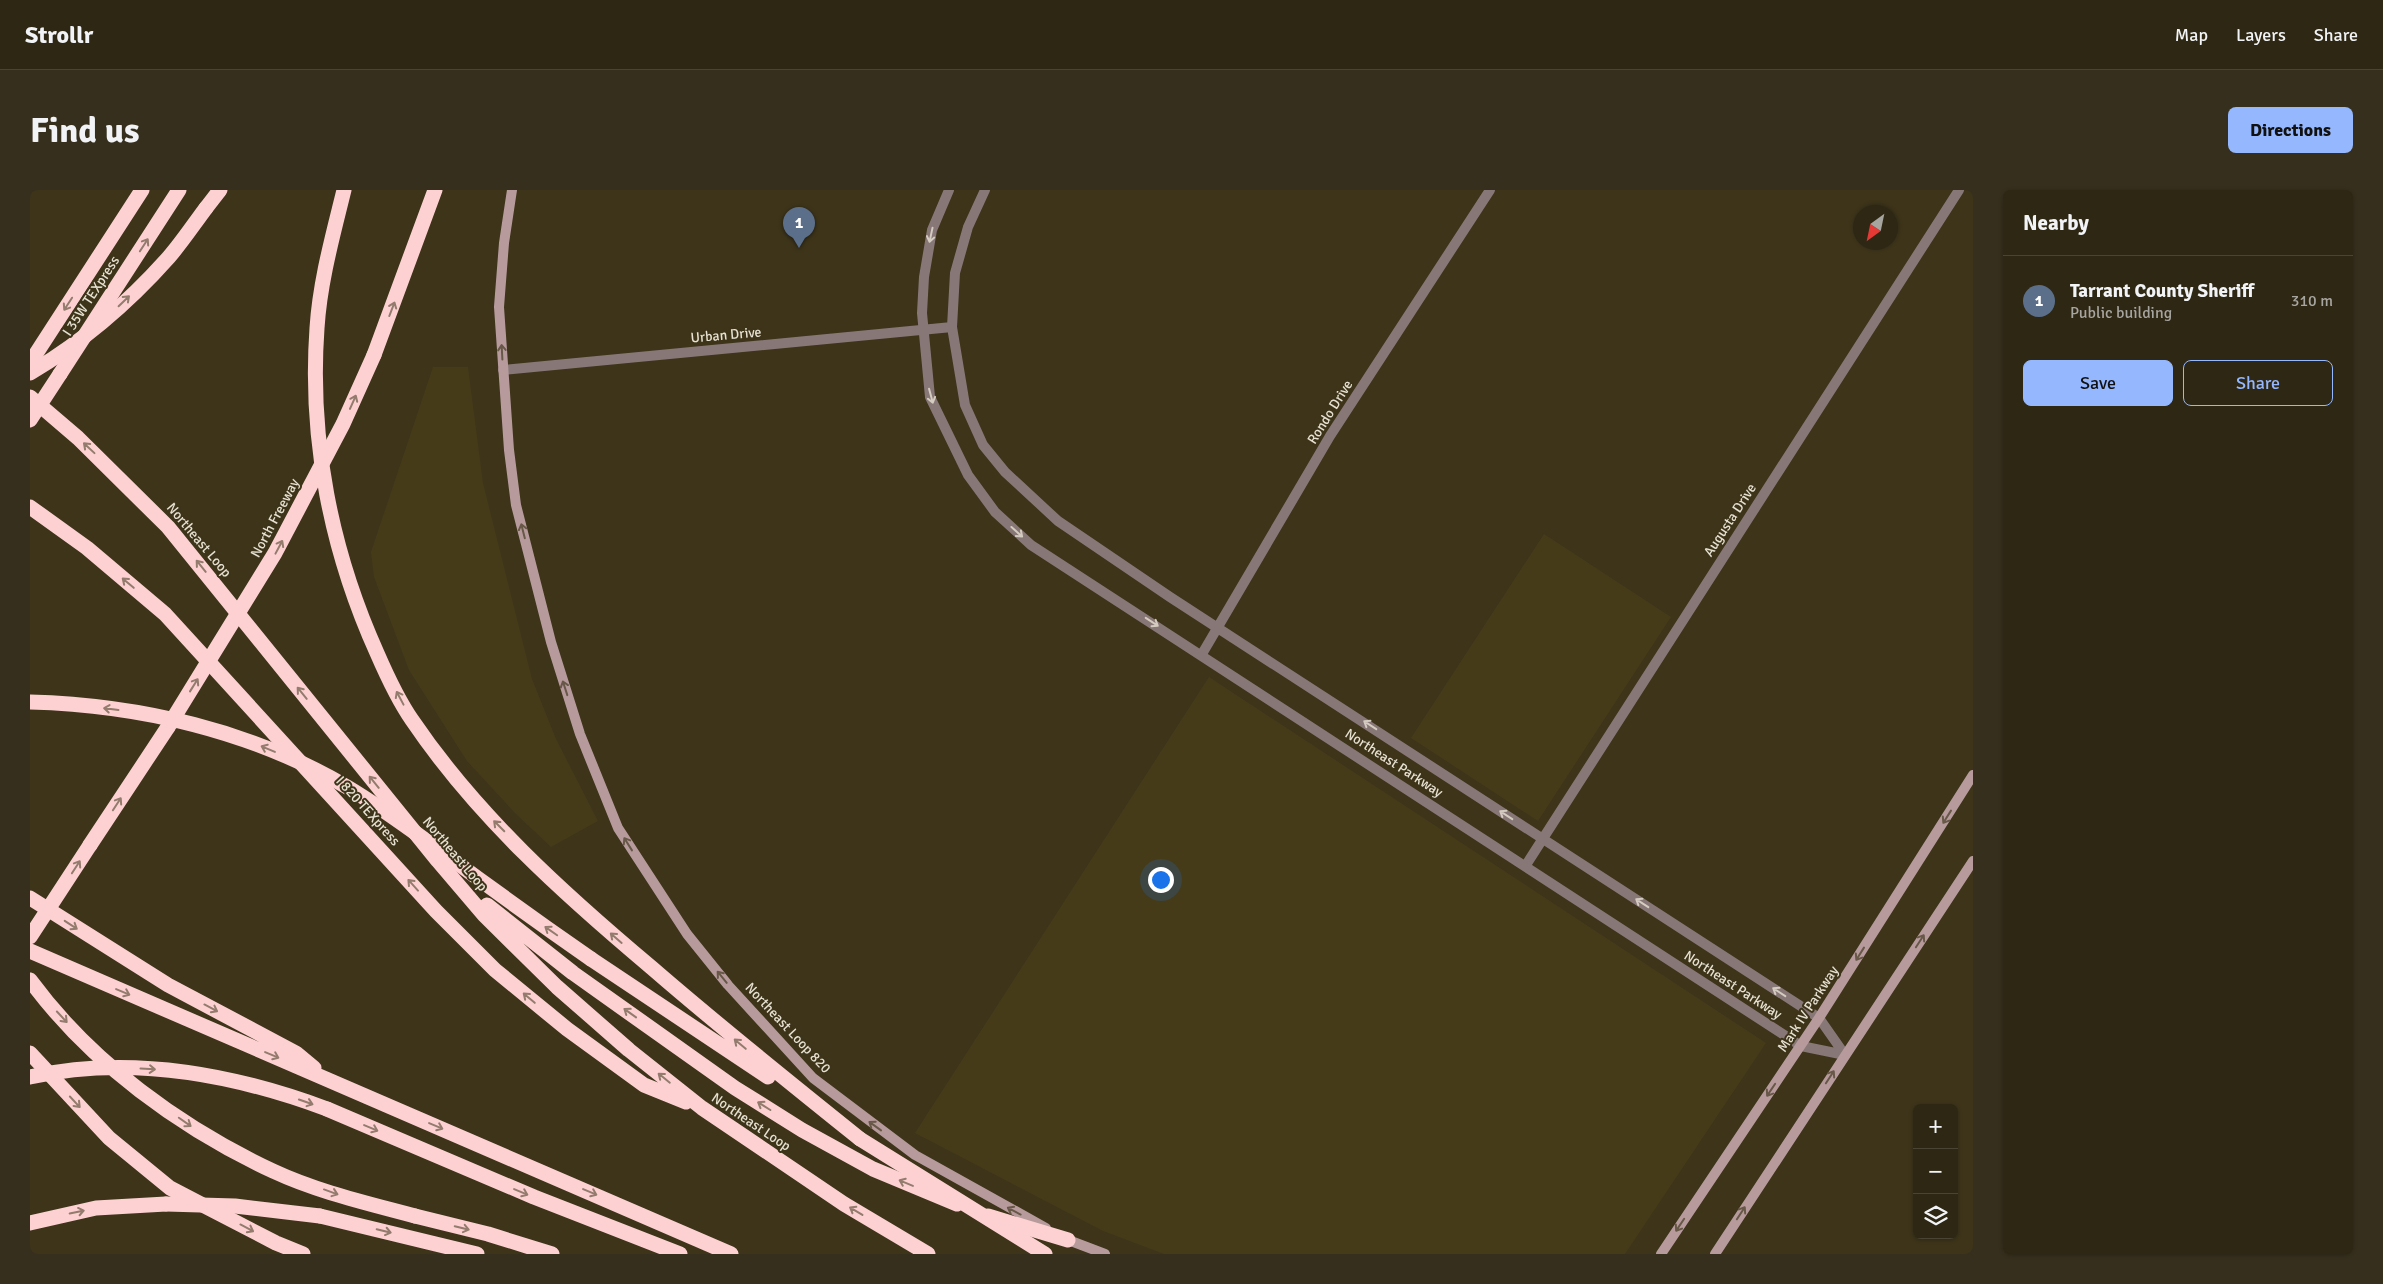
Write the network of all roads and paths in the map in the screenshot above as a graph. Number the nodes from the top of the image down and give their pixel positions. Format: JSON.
{"nodes":[{"id":1,"x":142,"y":190,"type":"edge"},
{"id":2,"x":179,"y":190,"type":"edge"},
{"id":3,"x":220,"y":190,"type":"edge"},
{"id":4,"x":344,"y":190,"type":"edge"},
{"id":5,"x":435,"y":190,"type":"edge"},
{"id":6,"x":512,"y":190,"type":"edge"},
{"id":7,"x":949,"y":190,"type":"edge"},
{"id":8,"x":985,"y":190,"type":"edge"},
{"id":9,"x":1490,"y":190,"type":"edge"},
{"id":10,"x":1959,"y":190,"type":"edge"},
{"id":11,"x":952,"y":327,"type":"junction"},
{"id":12,"x":923,"y":331,"type":"junction"},
{"id":13,"x":32,"y":359,"type":"edge"},
{"id":14,"x":503,"y":370,"type":"junction"},
{"id":15,"x":30,"y":373,"type":"edge"},
{"id":16,"x":30,"y":396,"type":"edge"},
{"id":17,"x":30,"y":420,"type":"edge"},
{"id":18,"x":30,"y":507,"type":"edge"},
{"id":19,"x":1219,"y":628,"type":"junction"},
{"id":20,"x":1202,"y":654,"type":"junction"},
{"id":21,"x":30,"y":702,"type":"edge"},
{"id":22,"x":1973,"y":775,"type":"edge"},
{"id":23,"x":1543,"y":839,"type":"junction"},
{"id":24,"x":438,"y":860,"type":"junction"},
{"id":25,"x":1973,"y":861,"type":"edge"},
{"id":26,"x":1526,"y":865,"type":"junction"},
{"id":27,"x":30,"y":898,"type":"edge"},
{"id":28,"x":30,"y":937,"type":"edge"},
{"id":29,"x":30,"y":951,"type":"edge"},
{"id":30,"x":30,"y":980,"type":"edge"},
{"id":31,"x":1819,"y":1018,"type":"junction"},
{"id":32,"x":1801,"y":1046,"type":"junction"},
{"id":33,"x":30,"y":1053,"type":"edge"},
{"id":34,"x":1845,"y":1055,"type":"junction"},
{"id":35,"x":30,"y":1077,"type":"edge"},
{"id":36,"x":327,"y":1079,"type":"junction"},
{"id":37,"x":702,"y":1108,"type":"junction"},
{"id":38,"x":860,"y":1139,"type":"junction"},
{"id":39,"x":30,"y":1223,"type":"edge"},
{"id":40,"x":1068,"y":1240,"type":"junction"},
{"id":41,"x":303,"y":1254,"type":"edge"},
{"id":42,"x":478,"y":1254,"type":"edge"},
{"id":43,"x":552,"y":1254,"type":"edge"},
{"id":44,"x":680,"y":1254,"type":"edge"},
{"id":45,"x":731,"y":1254,"type":"edge"},
{"id":46,"x":928,"y":1254,"type":"edge"},
{"id":47,"x":1046,"y":1254,"type":"edge"},
{"id":48,"x":1105,"y":1254,"type":"edge"},
{"id":49,"x":1661,"y":1254,"type":"edge"},
{"id":50,"x":1715,"y":1254,"type":"edge"}],
"edges":[{"from":1,"to":13,"type":"highway","name":"I 35W TEXpress","one_way":true},
{"from":17,"to":2,"type":"highway","name":"I 35W TEXpress","one_way":true,"bridge":true},
{"from":15,"to":3,"type":"highway","one_way":true,"bridge":true},
{"from":38,"to":4,"type":"highway","one_way":true},
{"from":28,"to":5,"type":"highway","name":"North Freeway","one_way":true,"bridge":true},
{"from":14,"to":6,"type":"main road","one_way":true},
{"from":7,"to":12,"type":"street","name":"Northeast Parkway","one_way":true},
{"from":8,"to":11,"type":"street","name":"Northeast Parkway"},
{"from":9,"to":19,"type":"street","name":"Rondo Drive"},
{"from":10,"to":23,"type":"street","name":"Augusta Drive"},
{"from":11,"to":12,"type":"street","name":"Urban Drive"},
{"from":11,"to":19,"type":"street","name":"Northeast Parkway"},
{"from":12,"to":14,"type":"street","name":"Urban Drive"},
{"from":12,"to":20,"type":"street","name":"Northeast Parkway","one_way":true},
{"from":40,"to":14,"type":"main road","name":"Northeast Loop 820","one_way":true},
{"from":24,"to":16,"type":"highway","name":"Northeast Loop","one_way":true},
{"from":37,"to":18,"type":"highway","name":"I 820 TEXpress","one_way":true},
{"from":19,"to":20,"type":"street","name":"Rondo Drive"},
{"from":23,"to":19,"type":"street","name":"Northeast Parkway","one_way":true},
{"from":20,"to":26,"type":"street","name":"Northeast Parkway"},
{"from":38,"to":21,"type":"highway","one_way":true,"bridge":true},
{"from":22,"to":31,"type":"main road","name":"Mark IV Parkway","one_way":true},
{"from":23,"to":26,"type":"street","name":"Augusta Drive"},
{"from":31,"to":23,"type":"street","name":"Northeast Parkway","one_way":true},
{"from":37,"to":24,"type":"highway","name":"Northeast Loop","one_way":true},
{"from":40,"to":24,"type":"highway","one_way":true},
{"from":34,"to":25,"type":"main road","one_way":true},
{"from":26,"to":32,"type":"street","name":"Northeast Parkway"},
{"from":27,"to":36,"type":"highway","one_way":true},
{"from":29,"to":36,"type":"highway","one_way":true},
{"from":30,"to":43,"type":"highway","one_way":true,"bridge":true},
{"from":31,"to":32,"type":"main road","name":"Mark IV Parkway"},
{"from":31,"to":34,"type":"street","name":"Northeast Parkway"},
{"from":32,"to":34,"type":"street","name":"Northeast Parkway"},
{"from":32,"to":49,"type":"main road","name":"Mark IV Parkway","one_way":true},
{"from":33,"to":41,"type":"highway","one_way":true},
{"from":50,"to":34,"type":"main road","one_way":true},
{"from":35,"to":44,"type":"highway","one_way":true,"bridge":true},
{"from":36,"to":45,"type":"highway","one_way":true},
{"from":46,"to":37,"type":"highway","name":"Northeast Loop","one_way":true},
{"from":38,"to":47,"type":"highway","bridge":true},
{"from":39,"to":42,"type":"highway","one_way":true,"bridge":true},
{"from":40,"to":48,"type":"main road","name":"Northeast Loop 820"}]}
